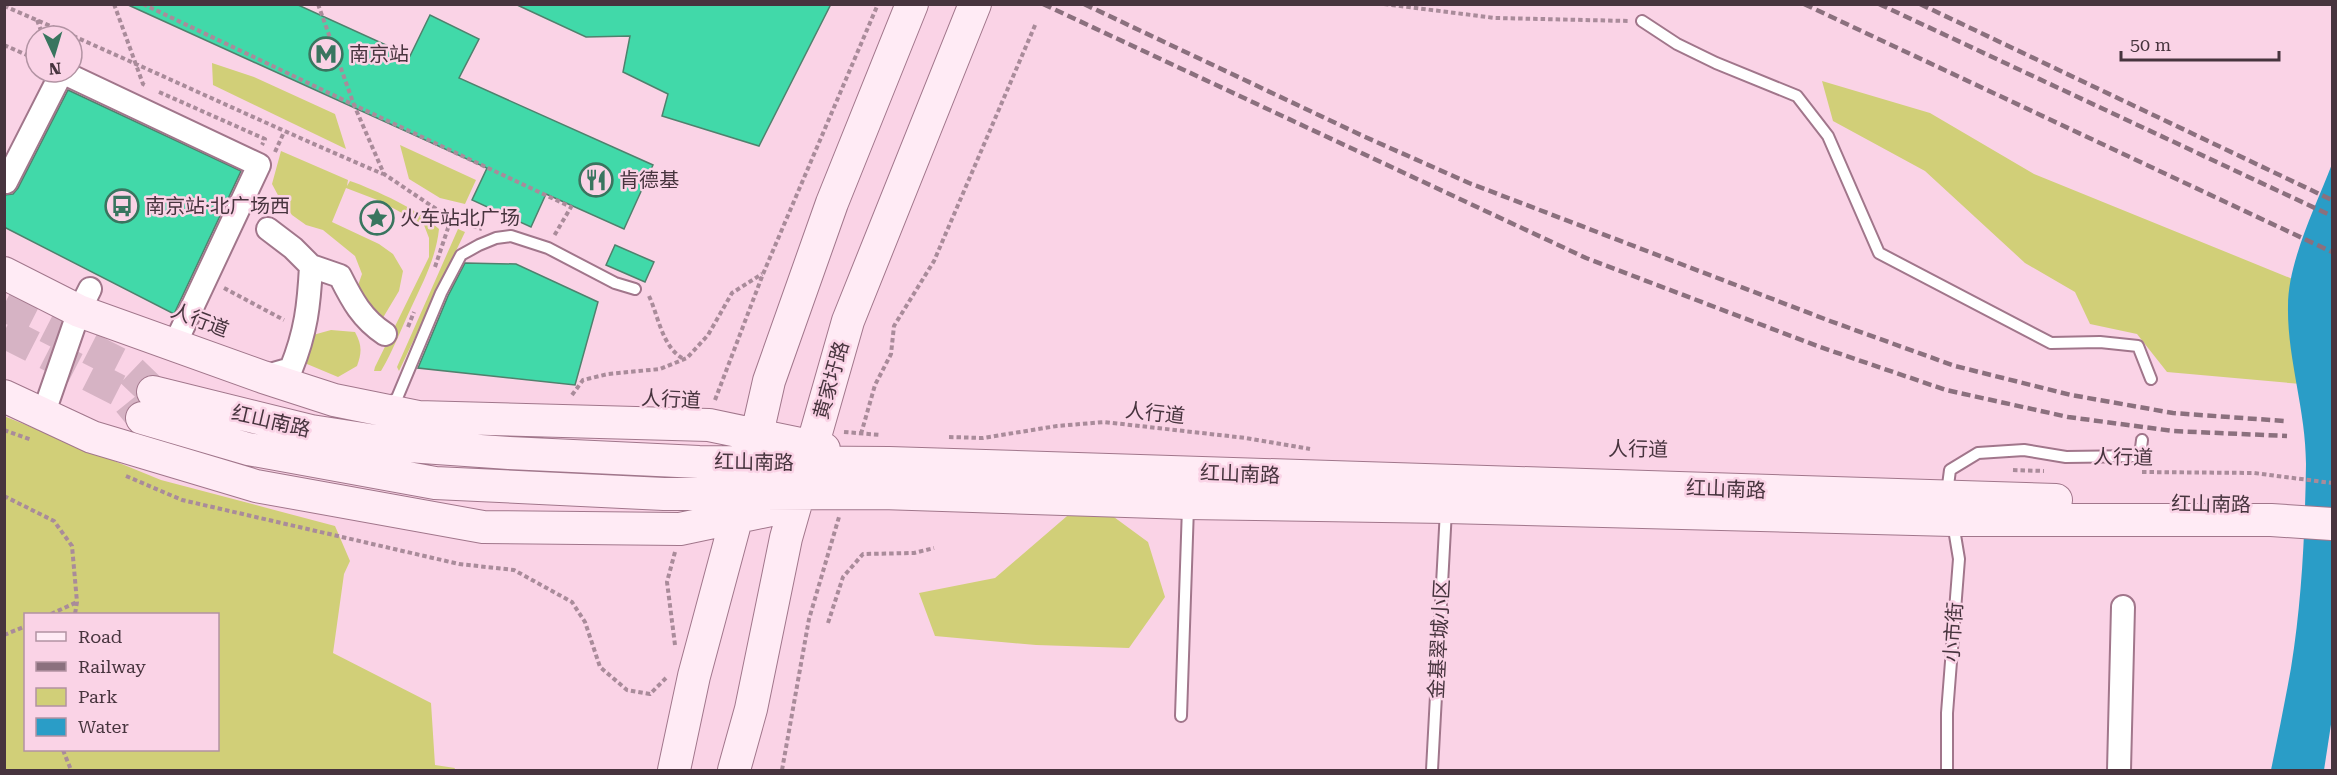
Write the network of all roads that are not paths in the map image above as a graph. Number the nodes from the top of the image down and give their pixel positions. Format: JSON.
{"nodes":[{"id":1,"x":912,"y":4,"type":"edge"},
{"id":2,"x":975,"y":4,"type":"edge"},
{"id":3,"x":1642,"y":21,"type":"road end"},
{"id":4,"x":84,"y":82,"type":"edge"},
{"id":5,"x":56,"y":84,"type":"edge"},
{"id":6,"x":6,"y":182,"type":"edge"},
{"id":7,"x":268,"y":229,"type":"dead end"},
{"id":8,"x":311,"y":266,"type":"junction"},
{"id":9,"x":4,"y":273,"type":"edge"},
{"id":10,"x":635,"y":289,"type":"road end"},
{"id":11,"x":85,"y":300,"type":"junction"},
{"id":12,"x":385,"y":334,"type":"dead end"},
{"id":13,"x":174,"y":346,"type":"junction"},
{"id":14,"x":263,"y":377,"type":"junction"},
{"id":15,"x":2151,"y":379,"type":"dead end"},
{"id":16,"x":4,"y":396,"type":"edge"},
{"id":17,"x":381,"y":409,"type":"junction"},
{"id":18,"x":43,"y":415,"type":"junction"},
{"id":19,"x":2142,"y":440,"type":"dead end"},
{"id":20,"x":813,"y":446,"type":"junction"},
{"id":21,"x":754,"y":449,"type":"junction"},
{"id":22,"x":886,"y":449,"type":"junction"},
{"id":23,"x":798,"y":499,"type":"junction"},
{"id":24,"x":1188,"y":503,"type":"junction"},
{"id":25,"x":740,"y":506,"type":"junction"},
{"id":26,"x":1446,"y":507,"type":"junction"},
{"id":27,"x":1949,"y":508,"type":"junction"},
{"id":28,"x":2332,"y":508,"type":"edge"},
{"id":29,"x":2271,"y":513,"type":"junction"},
{"id":30,"x":2332,"y":524,"type":"edge"},
{"id":31,"x":2123,"y":607,"type":"dead end"},
{"id":32,"x":1181,"y":717,"type":"dead end"},
{"id":33,"x":674,"y":771,"type":"edge"},
{"id":34,"x":734,"y":771,"type":"edge"},
{"id":35,"x":1432,"y":771,"type":"edge"},
{"id":36,"x":1947,"y":771,"type":"edge"},
{"id":37,"x":2119,"y":771,"type":"edge"}],
"edges":[{"from":1,"to":21,"type":"street"},
{"from":2,"to":20,"type":"street","name":"黄家圩路"},
{"from":3,"to":15,"type":"lane"},
{"from":4,"to":13,"type":"street"},
{"from":5,"to":6,"type":"street"},
{"from":7,"to":8,"type":"street"},
{"from":8,"to":12,"type":"street"},
{"from":8,"to":14,"type":"street"},
{"from":9,"to":11,"type":"street"},
{"from":10,"to":17,"type":"lane"},
{"from":11,"to":13,"type":"street"},
{"from":11,"to":18,"type":"street"},
{"from":13,"to":14,"type":"street"},
{"from":14,"to":17,"type":"street"},
{"from":16,"to":18,"type":"street"},
{"from":17,"to":21,"type":"street"},
{"from":18,"to":25,"type":"street"},
{"from":19,"to":27,"type":"lane"},
{"from":20,"to":21,"type":"street","name":"红山南路"},
{"from":20,"to":22,"type":"street","name":"红山南路"},
{"from":20,"to":22,"type":"street"},
{"from":20,"to":23,"type":"street","name":"黄家圩路"},
{"from":21,"to":25,"type":"street"},
{"from":21,"to":25,"type":"street","name":"红山南路"},
{"from":22,"to":27,"type":"street","name":"红山南路"},
{"from":23,"to":24,"type":"street","name":"红山南路"},
{"from":23,"to":25,"type":"street","name":"红山南路"},
{"from":23,"to":34,"type":"street","name":"黄家圩路"},
{"from":24,"to":26,"type":"street","name":"红山南路"},
{"from":24,"to":32,"type":"lane"},
{"from":25,"to":33,"type":"street"},
{"from":26,"to":27,"type":"street","name":"红山南路"},
{"from":26,"to":35,"type":"lane","name":"金基翠城小区"},
{"from":27,"to":29,"type":"street","name":"红山南路"},
{"from":27,"to":36,"type":"lane","name":"小市街"},
{"from":28,"to":29,"type":"street","name":"红山南路"},
{"from":29,"to":30,"type":"street"},
{"from":31,"to":37,"type":"street"}]}
